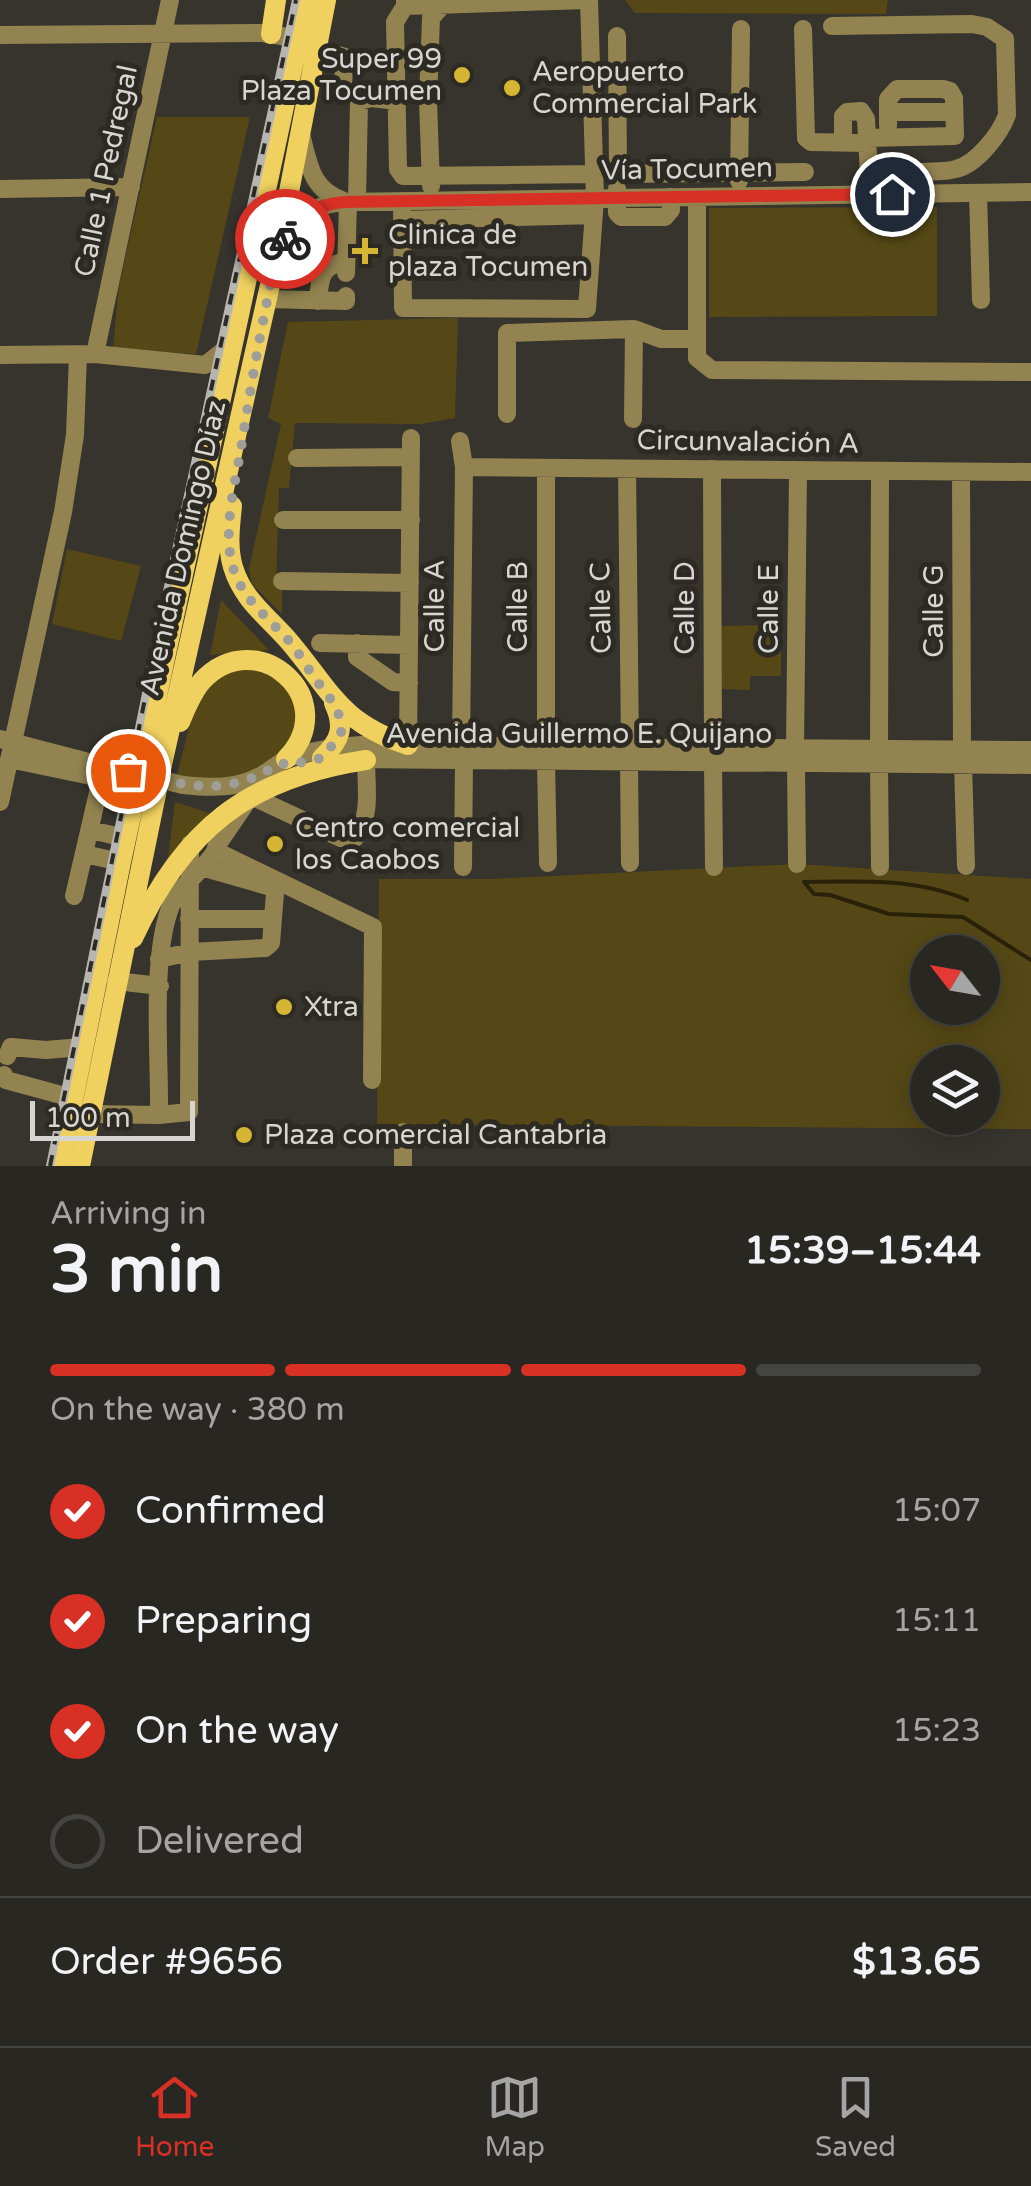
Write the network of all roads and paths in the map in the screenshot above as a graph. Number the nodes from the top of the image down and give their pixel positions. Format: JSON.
{"nodes":[{"id":1,"x":170,"y":0,"type":"edge"},
{"id":2,"x":276,"y":0,"type":"edge"},
{"id":3,"x":307,"y":0,"type":"edge"},
{"id":4,"x":326,"y":0,"type":"edge"},
{"id":5,"x":588,"y":0,"type":"edge"},
{"id":6,"x":498,"y":2,"type":"edge"},
{"id":7,"x":405,"y":3,"type":"edge"},
{"id":8,"x":442,"y":6,"type":"junction"},
{"id":9,"x":832,"y":26,"type":"dead end"},
{"id":10,"x":741,"y":29,"type":"dead end"},
{"id":11,"x":803,"y":30,"type":"dead end"},
{"id":12,"x":164,"y":34,"type":"junction"},
{"id":13,"x":271,"y":34,"type":"junction"},
{"id":14,"x":0,"y":36,"type":"edge"},
{"id":15,"x":617,"y":36,"type":"dead end"},
{"id":16,"x":309,"y":44,"type":"junction"},
{"id":17,"x":343,"y":83,"type":"dead end"},
{"id":18,"x":397,"y":101,"type":"junction"},
{"id":19,"x":888,"y":119,"type":"dead end"},
{"id":20,"x":301,"y":134,"type":"junction"},
{"id":21,"x":867,"y":140,"type":"junction"},
{"id":22,"x":843,"y":142,"type":"junction"},
{"id":23,"x":740,"y":171,"type":"junction"},
{"id":24,"x":804,"y":172,"type":"dead end"},
{"id":25,"x":594,"y":174,"type":"junction"},
{"id":26,"x":618,"y":174,"type":"junction"},
{"id":27,"x":430,"y":177,"type":"junction"},
{"id":28,"x":131,"y":187,"type":"junction"},
{"id":29,"x":0,"y":189,"type":"edge"},
{"id":30,"x":1031,"y":192,"type":"edge"},
{"id":31,"x":978,"y":193,"type":"junction"},
{"id":32,"x":870,"y":194,"type":"junction"},
{"id":33,"x":915,"y":194,"type":"junction"},
{"id":34,"x":739,"y":196,"type":"junction"},
{"id":35,"x":670,"y":197,"type":"junction"},
{"id":36,"x":697,"y":197,"type":"junction"},
{"id":37,"x":617,"y":198,"type":"junction"},
{"id":38,"x":639,"y":198,"type":"junction"},
{"id":39,"x":433,"y":200,"type":"junction"},
{"id":40,"x":402,"y":201,"type":"junction"},
{"id":41,"x":350,"y":202,"type":"junction"},
{"id":42,"x":594,"y":207,"type":"junction"},
{"id":43,"x":639,"y":217,"type":"junction"},
{"id":44,"x":402,"y":220,"type":"junction"},
{"id":45,"x":277,"y":254,"type":"junction"},
{"id":46,"x":346,"y":296,"type":"dead end"},
{"id":47,"x":266,"y":299,"type":"junction"},
{"id":48,"x":318,"y":300,"type":"junction"},
{"id":49,"x":981,"y":300,"type":"dead end"},
{"id":50,"x":662,"y":327,"type":"dead end"},
{"id":51,"x":634,"y":329,"type":"junction"},
{"id":52,"x":236,"y":332,"type":"junction"},
{"id":53,"x":696,"y":332,"type":"junction"},
{"id":54,"x":87,"y":354,"type":"junction"},
{"id":55,"x":0,"y":355,"type":"edge"},
{"id":56,"x":205,"y":365,"type":"junction"},
{"id":57,"x":1031,"y":372,"type":"edge"},
{"id":58,"x":247,"y":395,"type":"junction"},
{"id":59,"x":220,"y":401,"type":"junction"},
{"id":60,"x":507,"y":414,"type":"dead end"},
{"id":61,"x":634,"y":420,"type":"dead end"},
{"id":62,"x":460,"y":441,"type":"dead end"},
{"id":63,"x":297,"y":458,"type":"dead end"},
{"id":64,"x":464,"y":467,"type":"junction"},
{"id":65,"x":546,"y":468,"type":"junction"},
{"id":66,"x":627,"y":468,"type":"junction"},
{"id":67,"x":712,"y":469,"type":"junction"},
{"id":68,"x":798,"y":470,"type":"junction"},
{"id":69,"x":880,"y":472,"type":"junction"},
{"id":70,"x":961,"y":472,"type":"junction"},
{"id":71,"x":1031,"y":472,"type":"edge"},
{"id":72,"x":283,"y":520,"type":"dead end"},
{"id":73,"x":410,"y":520,"type":"junction"},
{"id":74,"x":282,"y":581,"type":"dead end"},
{"id":75,"x":410,"y":583,"type":"junction"},
{"id":76,"x":320,"y":643,"type":"dead end"},
{"id":77,"x":357,"y":643,"type":"junction"},
{"id":78,"x":409,"y":645,"type":"junction"},
{"id":79,"x":409,"y":683,"type":"junction"},
{"id":80,"x":329,"y":696,"type":"junction"},
{"id":81,"x":398,"y":745,"type":"junction"},
{"id":82,"x":7,"y":746,"type":"edge"},
{"id":83,"x":1031,"y":750,"type":"edge"},
{"id":84,"x":328,"y":753,"type":"junction"},
{"id":85,"x":463,"y":753,"type":"junction"},
{"id":86,"x":538,"y":753,"type":"junction"},
{"id":87,"x":630,"y":754,"type":"junction"},
{"id":88,"x":713,"y":755,"type":"junction"},
{"id":89,"x":796,"y":755,"type":"junction"},
{"id":90,"x":879,"y":756,"type":"junction"},
{"id":91,"x":963,"y":757,"type":"junction"},
{"id":92,"x":162,"y":760,"type":"junction"},
{"id":93,"x":366,"y":760,"type":"junction"},
{"id":94,"x":284,"y":761,"type":"junction"},
{"id":95,"x":1031,"y":764,"type":"edge"},
{"id":96,"x":251,"y":796,"type":"junction"},
{"id":97,"x":0,"y":802,"type":"edge"},
{"id":98,"x":87,"y":843,"type":"junction"},
{"id":99,"x":190,"y":844,"type":"junction"},
{"id":100,"x":123,"y":850,"type":"junction"},
{"id":101,"x":216,"y":850,"type":"junction"},
{"id":102,"x":548,"y":863,"type":"dead end"},
{"id":103,"x":630,"y":863,"type":"dead end"},
{"id":104,"x":797,"y":864,"type":"dead end"},
{"id":105,"x":966,"y":866,"type":"dead end"},
{"id":106,"x":463,"y":867,"type":"dead end"},
{"id":107,"x":714,"y":867,"type":"dead end"},
{"id":108,"x":205,"y":868,"type":"junction"},
{"id":109,"x":880,"y":868,"type":"dead end"},
{"id":110,"x":188,"y":882,"type":"junction"},
{"id":111,"x":74,"y":896,"type":"dead end"},
{"id":112,"x":273,"y":919,"type":"junction"},
{"id":113,"x":190,"y":920,"type":"junction"},
{"id":114,"x":191,"y":952,"type":"junction"},
{"id":115,"x":160,"y":959,"type":"junction"},
{"id":116,"x":117,"y":977,"type":"junction"},
{"id":117,"x":160,"y":986,"type":"junction"},
{"id":118,"x":82,"y":1046,"type":"junction"},
{"id":119,"x":372,"y":1080,"type":"dead end"},
{"id":120,"x":72,"y":1098,"type":"junction"},
{"id":121,"x":90,"y":1114,"type":"junction"},
{"id":122,"x":159,"y":1115,"type":"junction"},
{"id":123,"x":403,"y":1132,"type":"dead end"},
{"id":124,"x":70,"y":1165,"type":"edge"},
{"id":125,"x":403,"y":1166,"type":"edge"}],
"edges":[{"from":1,"to":12,"type":"street","name":"Calle 1 Pedregal"},
{"from":2,"to":13,"type":"main road"},
{"from":3,"to":16,"type":"main road","name":"Avenida Domingo Díaz"},
{"from":4,"to":16,"type":"main road","name":"Avenida Domingo Díaz"},
{"from":5,"to":6,"type":"street"},
{"from":5,"to":25,"type":"street"},
{"from":6,"to":8,"type":"street"},
{"from":7,"to":8,"type":"street"},
{"from":7,"to":18,"type":"street"},
{"from":8,"to":27,"type":"street"},
{"from":9,"to":33,"type":"street"},
{"from":10,"to":23,"type":"street"},
{"from":11,"to":22,"type":"street"},
{"from":12,"to":13,"type":"street"},
{"from":12,"to":14,"type":"street"},
{"from":12,"to":28,"type":"street","name":"Calle 1 Pedregal"},
{"from":13,"to":16,"type":"street"},
{"from":15,"to":26,"type":"street"},
{"from":16,"to":17,"type":"street"},
{"from":16,"to":20,"type":"main road","name":"Avenida Domingo Díaz"},
{"from":16,"to":52,"type":"main road","name":"Avenida Domingo Díaz"},
{"from":18,"to":27,"type":"street"},
{"from":18,"to":41,"type":"street"},
{"from":19,"to":21,"type":"street"},
{"from":20,"to":41,"type":"street"},
{"from":20,"to":45,"type":"main road","name":"Avenida Domingo Díaz"},
{"from":21,"to":22,"type":"street"},
{"from":21,"to":22,"type":"street"},
{"from":21,"to":32,"type":"street"},
{"from":23,"to":24,"type":"street"},
{"from":23,"to":26,"type":"street"},
{"from":23,"to":34,"type":"street"},
{"from":25,"to":27,"type":"street"},
{"from":25,"to":42,"type":"street"},
{"from":26,"to":37,"type":"street"},
{"from":27,"to":39,"type":"street"},
{"from":28,"to":29,"type":"street"},
{"from":28,"to":54,"type":"street","name":"Calle 1 Pedregal"},
{"from":30,"to":31,"type":"street","name":"Vía Tocumen"},
{"from":31,"to":33,"type":"street","name":"Vía Tocumen"},
{"from":31,"to":49,"type":"street"},
{"from":32,"to":33,"type":"street","name":"Vía Tocumen"},
{"from":32,"to":34,"type":"street","name":"Vía Tocumen"},
{"from":34,"to":36,"type":"street","name":"Vía Tocumen"},
{"from":35,"to":36,"type":"street","name":"Vía Tocumen"},
{"from":35,"to":38,"type":"street","name":"Vía Tocumen"},
{"from":35,"to":43,"type":"street"},
{"from":36,"to":53,"type":"street"},
{"from":37,"to":38,"type":"street","name":"Vía Tocumen"},
{"from":37,"to":42,"type":"street","name":"Vía Tocumen"},
{"from":37,"to":43,"type":"street"},
{"from":38,"to":43,"type":"street"},
{"from":39,"to":40,"type":"street","name":"Vía Tocumen"},
{"from":39,"to":42,"type":"street","name":"Vía Tocumen"},
{"from":40,"to":41,"type":"street","name":"Vía Tocumen"},
{"from":40,"to":44,"type":"street"},
{"from":41,"to":45,"type":"street"},
{"from":41,"to":48,"type":"street"},
{"from":42,"to":44,"type":"street"},
{"from":42,"to":44,"type":"street"},
{"from":45,"to":47,"type":"main road","name":"Avenida Domingo Díaz"},
{"from":46,"to":48,"type":"street"},
{"from":47,"to":48,"type":"street"},
{"from":47,"to":58,"type":"main road","name":"Avenida Domingo Díaz"},
{"from":50,"to":53,"type":"street"},
{"from":51,"to":53,"type":"street"},
{"from":51,"to":60,"type":"street"},
{"from":51,"to":61,"type":"street"},
{"from":52,"to":56,"type":"street"},
{"from":52,"to":59,"type":"main road","name":"Avenida Domingo Díaz"},
{"from":53,"to":57,"type":"street"},
{"from":54,"to":55,"type":"street"},
{"from":54,"to":56,"type":"street"},
{"from":54,"to":82,"type":"street","name":"Calle 1 Pedregal"},
{"from":56,"to":59,"type":"street"},
{"from":58,"to":80,"type":"main road"},
{"from":58,"to":92,"type":"main road","name":"Avenida Domingo Díaz"},
{"from":59,"to":100,"type":"main road","name":"Avenida Domingo Díaz"},
{"from":62,"to":64,"type":"street","name":"Calle A"},
{"from":63,"to":73,"type":"street"},
{"from":64,"to":65,"type":"street","name":"Circunvalación A"},
{"from":64,"to":85,"type":"street","name":"Calle A"},
{"from":65,"to":66,"type":"street","name":"Circunvalación A"},
{"from":65,"to":86,"type":"street","name":"Calle B"},
{"from":66,"to":67,"type":"street","name":"Circunvalación A"},
{"from":66,"to":87,"type":"street","name":"Calle C"},
{"from":67,"to":68,"type":"street","name":"Circunvalación A"},
{"from":67,"to":88,"type":"street","name":"Calle D"},
{"from":68,"to":69,"type":"street","name":"Circunvalación A"},
{"from":68,"to":89,"type":"street","name":"Calle E"},
{"from":69,"to":70,"type":"street","name":"Circunvalación A"},
{"from":69,"to":90,"type":"street"},
{"from":70,"to":71,"type":"street","name":"Circunvalación A"},
{"from":70,"to":91,"type":"street","name":"Calle G"},
{"from":72,"to":73,"type":"street"},
{"from":73,"to":75,"type":"street"},
{"from":74,"to":75,"type":"street"},
{"from":75,"to":78,"type":"street"},
{"from":76,"to":77,"type":"street"},
{"from":77,"to":78,"type":"street"},
{"from":77,"to":79,"type":"street"},
{"from":78,"to":79,"type":"street"},
{"from":79,"to":81,"type":"street"},
{"from":80,"to":81,"type":"main road"},
{"from":80,"to":84,"type":"main road"},
{"from":81,"to":84,"type":"street","name":"Avenida Guillermo E. Quijano"},
{"from":81,"to":85,"type":"street","name":"Avenida Guillermo E. Quijano"},
{"from":81,"to":93,"type":"street"},
{"from":82,"to":94,"type":"street","bridge":true},
{"from":82,"to":97,"type":"street","name":"Calle 1 Pedregal"},
{"from":82,"to":98,"type":"street"},
{"from":83,"to":91,"type":"street","name":"Avenida Guillermo E. Quijano"},
{"from":84,"to":93,"type":"street","name":"Avenida Guillermo E. Quijano"},
{"from":84,"to":94,"type":"street","name":"Avenida Guillermo E. Quijano"},
{"from":85,"to":86,"type":"street","name":"Avenida Guillermo E. Quijano"},
{"from":85,"to":93,"type":"street","name":"Avenida Guillermo E. Quijano"},
{"from":85,"to":106,"type":"street","name":"Calle A"},
{"from":86,"to":87,"type":"street","name":"Avenida Guillermo E. Quijano"},
{"from":86,"to":102,"type":"street","name":"Calle B"},
{"from":87,"to":88,"type":"street","name":"Avenida Guillermo E. Quijano"},
{"from":87,"to":103,"type":"street","name":"Calle C"},
{"from":88,"to":89,"type":"street","name":"Avenida Guillermo E. Quijano"},
{"from":88,"to":107,"type":"street","name":"Calle D"},
{"from":89,"to":90,"type":"street","name":"Avenida Guillermo E. Quijano"},
{"from":89,"to":104,"type":"street","name":"Calle E"},
{"from":90,"to":91,"type":"street","name":"Avenida Guillermo E. Quijano"},
{"from":90,"to":109,"type":"street"},
{"from":91,"to":95,"type":"street","name":"Avenida Guillermo E. Quijano"},
{"from":91,"to":105,"type":"street","name":"Calle G"},
{"from":92,"to":94,"type":"main road"},
{"from":92,"to":116,"type":"main road","name":"Avenida Domingo Díaz"},
{"from":93,"to":96,"type":"main road"},
{"from":93,"to":96,"type":"street"},
{"from":96,"to":99,"type":"main road"},
{"from":96,"to":101,"type":"street"},
{"from":98,"to":100,"type":"street"},
{"from":98,"to":111,"type":"street"},
{"from":99,"to":110,"type":"street"},
{"from":99,"to":116,"type":"main road"},
{"from":100,"to":118,"type":"main road","name":"Avenida Domingo Díaz"},
{"from":101,"to":108,"type":"street"},
{"from":101,"to":119,"type":"street"},
{"from":108,"to":110,"type":"street"},
{"from":108,"to":112,"type":"street"},
{"from":110,"to":113,"type":"street"},
{"from":110,"to":115,"type":"street"},
{"from":112,"to":113,"type":"street"},
{"from":112,"to":114,"type":"street"},
{"from":113,"to":114,"type":"street"},
{"from":114,"to":115,"type":"street"},
{"from":114,"to":122,"type":"street"},
{"from":115,"to":117,"type":"street"},
{"from":116,"to":117,"type":"street"},
{"from":116,"to":121,"type":"main road","name":"Avenida Domingo Díaz"},
{"from":117,"to":122,"type":"street"},
{"from":118,"to":120,"type":"main road","name":"Avenida Domingo Díaz"},
{"from":118,"to":120,"type":"street"},
{"from":120,"to":124,"type":"main road","name":"Avenida Domingo Díaz"},
{"from":121,"to":122,"type":"street"},
{"from":121,"to":124,"type":"main road","name":"Avenida Domingo Díaz"},
{"from":123,"to":125,"type":"street"}]}
